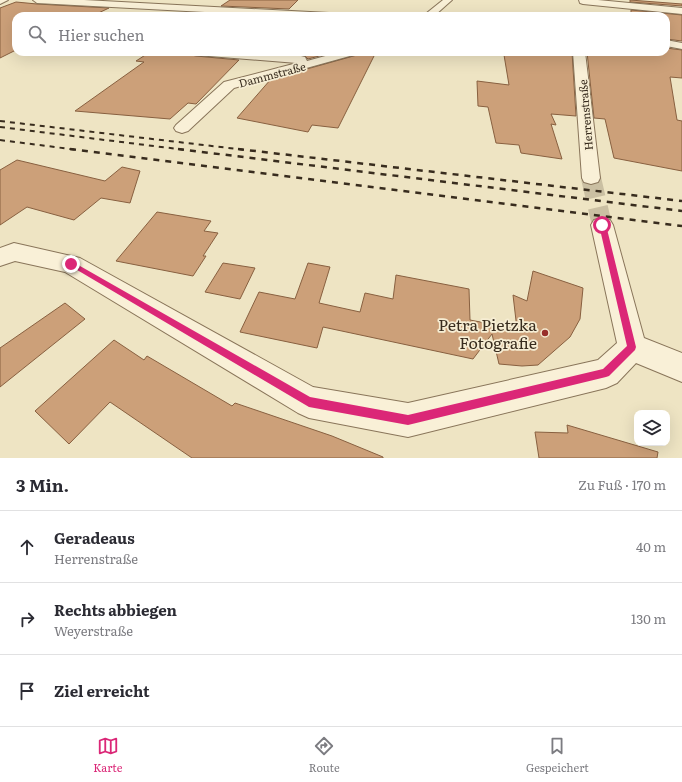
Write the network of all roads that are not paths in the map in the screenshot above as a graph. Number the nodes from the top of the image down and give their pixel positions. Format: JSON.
{"nodes":[{"id":1,"x":4,"y":0,"type":"edge"},
{"id":2,"x":37,"y":0,"type":"edge"},
{"id":3,"x":229,"y":0,"type":"edge"},
{"id":4,"x":448,"y":0,"type":"edge"},
{"id":5,"x":0,"y":1,"type":"edge"},
{"id":6,"x":582,"y":4,"type":"edge"},
{"id":7,"x":212,"y":10,"type":"junction"},
{"id":8,"x":682,"y":11,"type":"edge"},
{"id":9,"x":251,"y":12,"type":"edge"},
{"id":10,"x":433,"y":12,"type":"edge"},
{"id":11,"x":612,"y":12,"type":"edge"},
{"id":12,"x":670,"y":44,"type":"edge"},
{"id":13,"x":682,"y":46,"type":"edge"},
{"id":14,"x":250,"y":56,"type":"edge"},
{"id":15,"x":337,"y":56,"type":"edge"},
{"id":16,"x":579,"y":56,"type":"edge"},
{"id":17,"x":318,"y":61,"type":"junction"},
{"id":18,"x":182,"y":128,"type":"dead end"},
{"id":19,"x":591,"y":178,"type":"tunnel mouth"},
{"id":20,"x":602,"y":225,"type":"tunnel mouth"},
{"id":21,"x":0,"y":257,"type":"edge"},
{"id":22,"x":632,"y":347,"type":"junction"},
{"id":23,"x":682,"y":368,"type":"edge"}],
"edges":[{"from":1,"to":5,"type":"street"},
{"from":2,"to":7,"type":"street"},
{"from":3,"to":7,"type":"street"},
{"from":4,"to":10,"type":"street"},
{"from":6,"to":8,"type":"street"},
{"from":6,"to":11,"type":"street"},
{"from":7,"to":9,"type":"street"},
{"from":12,"to":13,"type":"street"},
{"from":14,"to":17,"type":"street"},
{"from":15,"to":17,"type":"street","name":"Dammstraße"},
{"from":16,"to":19,"type":"street","name":"Herrenstraße"},
{"from":17,"to":18,"type":"street","name":"Dammstraße"},
{"from":20,"to":22,"type":"street"},
{"from":21,"to":22,"type":"street"},
{"from":22,"to":23,"type":"street"}]}
